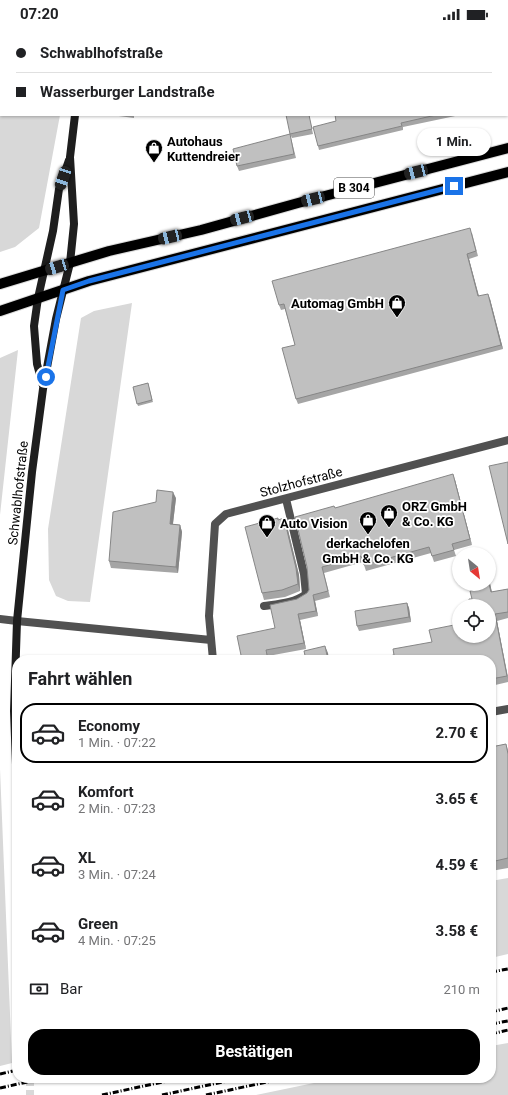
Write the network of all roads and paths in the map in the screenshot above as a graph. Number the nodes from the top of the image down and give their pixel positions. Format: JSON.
{"nodes":[{"id":1,"x":75,"y":116,"type":"edge"},
{"id":2,"x":508,"y":148,"type":"edge"},
{"id":3,"x":70,"y":157,"type":"junction"},
{"id":4,"x":508,"y":172,"type":"edge"},
{"id":5,"x":70,"y":263,"type":"junction"},
{"id":6,"x":44,"y":270,"type":"junction"},
{"id":7,"x":0,"y":284,"type":"edge"},
{"id":8,"x":63,"y":290,"type":"junction"},
{"id":9,"x":38,"y":298,"type":"junction"},
{"id":10,"x":0,"y":311,"type":"edge"},
{"id":11,"x":43,"y":389,"type":"junction"},
{"id":12,"x":508,"y":440,"type":"edge"},
{"id":13,"x":286,"y":499,"type":"junction"},
{"id":14,"x":264,"y":606,"type":"dead end"},
{"id":15,"x":0,"y":619,"type":"edge"},
{"id":16,"x":16,"y":621,"type":"junction"},
{"id":17,"x":211,"y":640,"type":"junction"},
{"id":18,"x":15,"y":655,"type":"edge"},
{"id":19,"x":212,"y":655,"type":"edge"},
{"id":20,"x":508,"y":709,"type":"edge"},
{"id":21,"x":496,"y":711,"type":"edge"}],
"edges":[{"from":1,"to":3,"type":"street"},
{"from":2,"to":5,"type":"main road","number":"B 304"},
{"from":3,"to":5,"type":"street","name":"Schwablhofstraße"},
{"from":3,"to":6,"type":"street","name":"Schwablhofstraße"},
{"from":4,"to":8,"type":"main road","number":"B 304"},
{"from":5,"to":6,"type":"main road","number":"B 304"},
{"from":5,"to":8,"type":"street","name":"Schwablhofstraße"},
{"from":6,"to":7,"type":"main road","number":"B 304"},
{"from":6,"to":9,"type":"street","name":"Schwablhofstraße"},
{"from":8,"to":9,"type":"main road","number":"B 304"},
{"from":8,"to":11,"type":"street","name":"Schwablhofstraße"},
{"from":9,"to":10,"type":"main road","number":"B 304"},
{"from":9,"to":11,"type":"street","name":"Schwablhofstraße"},
{"from":11,"to":16,"type":"street","name":"Schwablhofstraße"},
{"from":12,"to":13,"type":"street","name":"Stolzhofstraße"},
{"from":13,"to":14,"type":"street"},
{"from":13,"to":17,"type":"street","name":"Stolzhofstraße"},
{"from":15,"to":16,"type":"street"},
{"from":16,"to":17,"type":"street"},
{"from":16,"to":18,"type":"street","name":"Schwablhofstraße"},
{"from":17,"to":19,"type":"street","name":"Stolzhofstraße"},
{"from":20,"to":21,"type":"street"}]}
